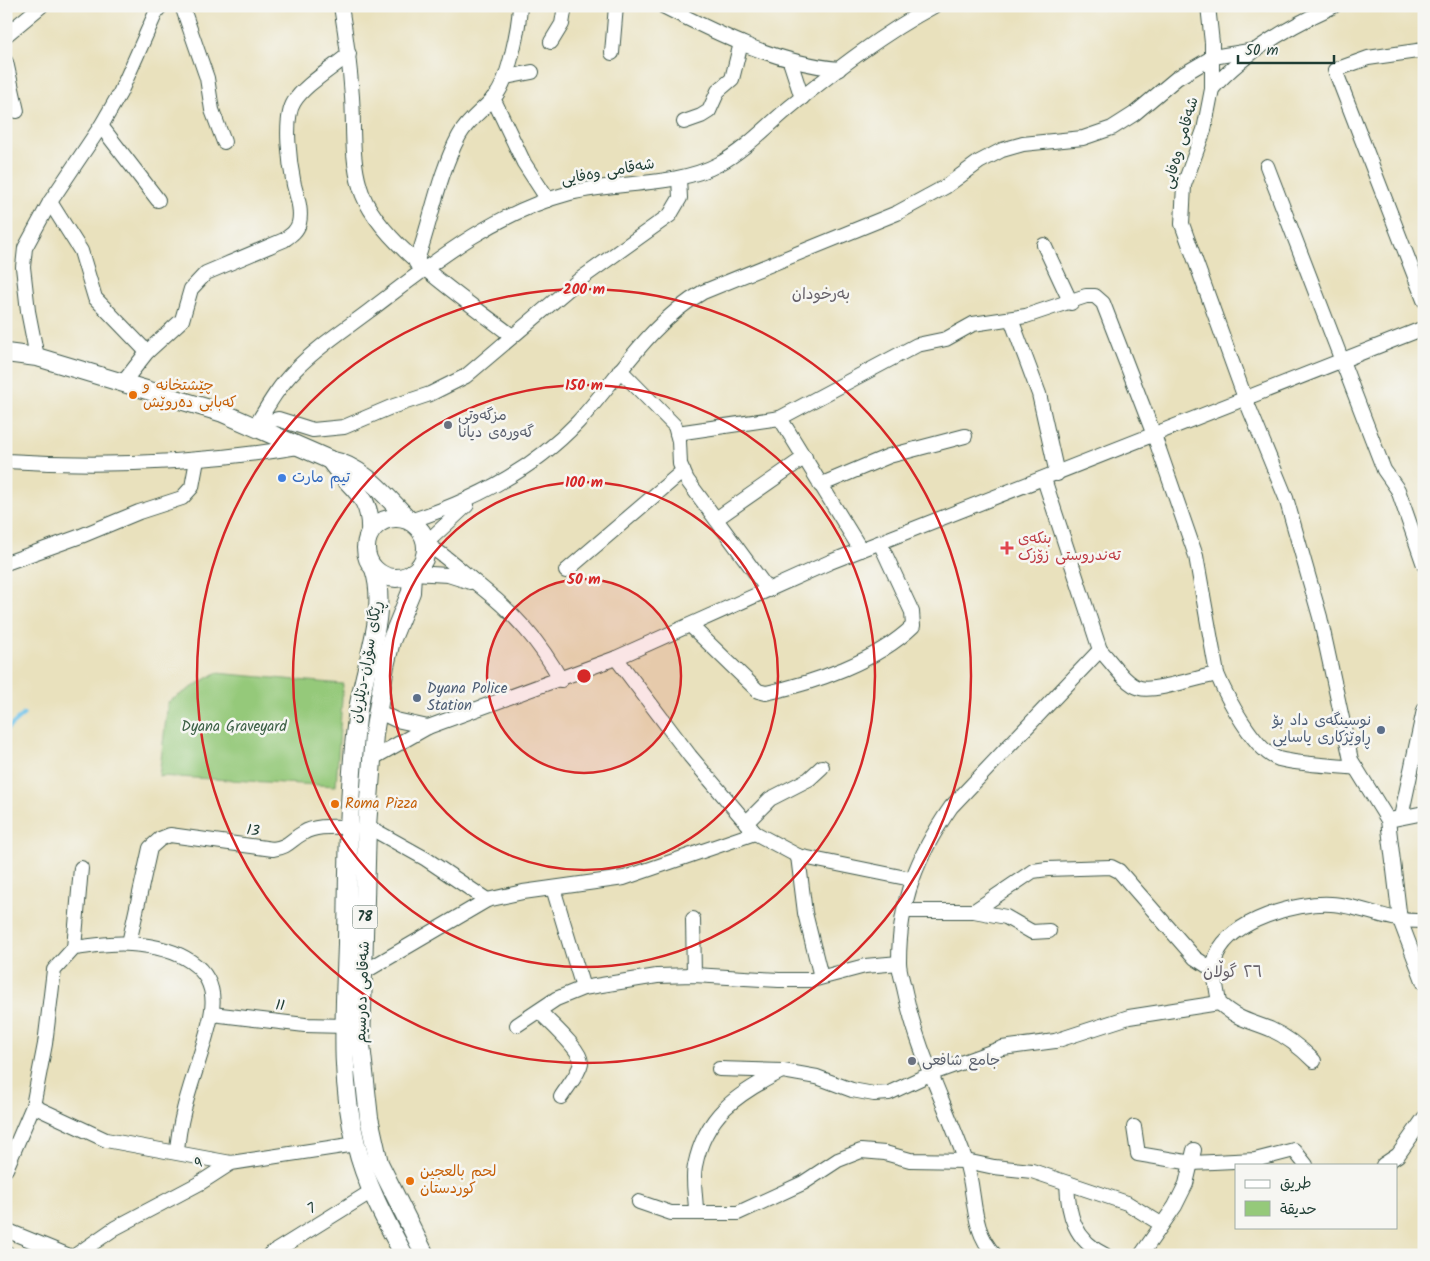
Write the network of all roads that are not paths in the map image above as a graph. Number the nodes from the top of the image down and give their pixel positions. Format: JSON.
{"nodes":[{"id":1,"x":41,"y":6,"type":"edge"},
{"id":2,"x":161,"y":6,"type":"edge"},
{"id":3,"x":182,"y":6,"type":"edge"},
{"id":4,"x":341,"y":6,"type":"edge"},
{"id":5,"x":520,"y":6,"type":"edge"},
{"id":6,"x":565,"y":6,"type":"edge"},
{"id":7,"x":616,"y":6,"type":"edge"},
{"id":8,"x":663,"y":6,"type":"edge"},
{"id":9,"x":934,"y":6,"type":"edge"},
{"id":10,"x":1208,"y":6,"type":"edge"},
{"id":11,"x":1334,"y":6,"type":"edge"},
{"id":12,"x":6,"y":35,"type":"edge"},
{"id":13,"x":551,"y":42,"type":"dead end"},
{"id":14,"x":741,"y":43,"type":"junction"},
{"id":15,"x":1255,"y":50,"type":"junction"},
{"id":16,"x":1424,"y":50,"type":"edge"},
{"id":17,"x":612,"y":53,"type":"dead end"},
{"id":18,"x":349,"y":54,"type":"junction"},
{"id":19,"x":1213,"y":57,"type":"junction"},
{"id":20,"x":790,"y":61,"type":"junction"},
{"id":21,"x":6,"y":62,"type":"edge"},
{"id":22,"x":839,"y":69,"type":"junction"},
{"id":23,"x":532,"y":72,"type":"dead end"},
{"id":24,"x":506,"y":77,"type":"junction"},
{"id":25,"x":1212,"y":89,"type":"junction"},
{"id":26,"x":493,"y":98,"type":"junction"},
{"id":27,"x":802,"y":98,"type":"junction"},
{"id":28,"x":17,"y":111,"type":"dead end"},
{"id":29,"x":684,"y":122,"type":"dead end"},
{"id":30,"x":101,"y":126,"type":"junction"},
{"id":31,"x":224,"y":142,"type":"dead end"},
{"id":32,"x":1267,"y":166,"type":"dead end"},
{"id":33,"x":680,"y":178,"type":"junction"},
{"id":34,"x":158,"y":200,"type":"dead end"},
{"id":35,"x":548,"y":200,"type":"junction"},
{"id":36,"x":50,"y":202,"type":"junction"},
{"id":37,"x":1044,"y":245,"type":"dead end"},
{"id":38,"x":421,"y":266,"type":"junction"},
{"id":39,"x":1424,"y":300,"type":"edge"},
{"id":40,"x":1071,"y":302,"type":"junction"},
{"id":41,"x":1011,"y":319,"type":"junction"},
{"id":42,"x":1424,"y":328,"type":"edge"},
{"id":43,"x":512,"y":336,"type":"junction"},
{"id":44,"x":147,"y":352,"type":"junction"},
{"id":45,"x":6,"y":353,"type":"edge"},
{"id":46,"x":37,"y":357,"type":"junction"},
{"id":47,"x":1342,"y":360,"type":"junction"},
{"id":48,"x":620,"y":370,"type":"junction"},
{"id":49,"x":122,"y":384,"type":"junction"},
{"id":50,"x":1246,"y":398,"type":"junction"},
{"id":51,"x":780,"y":418,"type":"junction"},
{"id":52,"x":258,"y":428,"type":"junction"},
{"id":53,"x":677,"y":433,"type":"junction"},
{"id":54,"x":1154,"y":435,"type":"junction"},
{"id":55,"x":965,"y":436,"type":"dead end"},
{"id":56,"x":298,"y":447,"type":"junction"},
{"id":57,"x":805,"y":457,"type":"junction"},
{"id":58,"x":197,"y":460,"type":"junction"},
{"id":59,"x":330,"y":460,"type":"junction"},
{"id":60,"x":6,"y":461,"type":"edge"},
{"id":61,"x":683,"y":472,"type":"junction"},
{"id":62,"x":1057,"y":474,"type":"junction"},
{"id":63,"x":1044,"y":479,"type":"junction"},
{"id":64,"x":820,"y":484,"type":"junction"},
{"id":65,"x":480,"y":495,"type":"junction"},
{"id":66,"x":716,"y":519,"type":"junction"},
{"id":67,"x":409,"y":521,"type":"junction"},
{"id":68,"x":370,"y":532,"type":"junction"},
{"id":69,"x":880,"y":543,"type":"junction"},
{"id":70,"x":426,"y":544,"type":"junction"},
{"id":71,"x":861,"y":550,"type":"junction"},
{"id":72,"x":6,"y":563,"type":"edge"},
{"id":73,"x":1424,"y":565,"type":"edge"},
{"id":74,"x":374,"y":569,"type":"junction"},
{"id":75,"x":566,"y":571,"type":"dead end"},
{"id":76,"x":413,"y":573,"type":"junction"},
{"id":77,"x":480,"y":586,"type":"junction"},
{"id":78,"x":768,"y":590,"type":"junction"},
{"id":79,"x":691,"y":626,"type":"junction"},
{"id":80,"x":1100,"y":650,"type":"junction"},
{"id":81,"x":616,"y":658,"type":"junction"},
{"id":82,"x":1217,"y":674,"type":"junction"},
{"id":83,"x":561,"y":680,"type":"junction"},
{"id":84,"x":1424,"y":710,"type":"edge"},
{"id":85,"x":377,"y":711,"type":"junction"},
{"id":86,"x":428,"y":727,"type":"junction"},
{"id":87,"x":373,"y":758,"type":"junction"},
{"id":88,"x":822,"y":767,"type":"dead end"},
{"id":89,"x":1356,"y":768,"type":"junction"},
{"id":90,"x":1424,"y":812,"type":"edge"},
{"id":91,"x":1394,"y":818,"type":"junction"},
{"id":92,"x":367,"y":826,"type":"junction"},
{"id":93,"x":349,"y":827,"type":"junction"},
{"id":94,"x":751,"y":828,"type":"junction"},
{"id":95,"x":798,"y":856,"type":"junction"},
{"id":96,"x":81,"y":868,"type":"dead end"},
{"id":97,"x":911,"y":880,"type":"junction"},
{"id":98,"x":553,"y":888,"type":"junction"},
{"id":99,"x":487,"y":900,"type":"junction"},
{"id":100,"x":904,"y":911,"type":"junction"},
{"id":101,"x":974,"y":911,"type":"junction"},
{"id":102,"x":693,"y":919,"type":"dead end"},
{"id":103,"x":1400,"y":920,"type":"junction"},
{"id":104,"x":1424,"y":921,"type":"edge"},
{"id":105,"x":1049,"y":931,"type":"dead end"},
{"id":106,"x":129,"y":943,"type":"junction"},
{"id":107,"x":74,"y":948,"type":"junction"},
{"id":108,"x":899,"y":963,"type":"junction"},
{"id":109,"x":1215,"y":971,"type":"junction"},
{"id":110,"x":364,"y":972,"type":"junction"},
{"id":111,"x":694,"y":975,"type":"junction"},
{"id":112,"x":821,"y":977,"type":"junction"},
{"id":113,"x":1424,"y":983,"type":"edge"},
{"id":114,"x":583,"y":988,"type":"junction"},
{"id":115,"x":1219,"y":1003,"type":"junction"},
{"id":116,"x":539,"y":1011,"type":"junction"},
{"id":117,"x":212,"y":1014,"type":"junction"},
{"id":118,"x":517,"y":1025,"type":"dead end"},
{"id":119,"x":345,"y":1026,"type":"junction"},
{"id":120,"x":1314,"y":1061,"type":"dead end"},
{"id":121,"x":719,"y":1069,"type":"dead end"},
{"id":122,"x":783,"y":1071,"type":"junction"},
{"id":123,"x":930,"y":1074,"type":"junction"},
{"id":124,"x":562,"y":1097,"type":"dead end"},
{"id":125,"x":33,"y":1106,"type":"junction"},
{"id":126,"x":1424,"y":1118,"type":"edge"},
{"id":127,"x":1134,"y":1127,"type":"dead end"},
{"id":128,"x":356,"y":1144,"type":"junction"},
{"id":129,"x":177,"y":1152,"type":"junction"},
{"id":130,"x":1193,"y":1156,"type":"junction"},
{"id":131,"x":966,"y":1161,"type":"junction"},
{"id":132,"x":231,"y":1163,"type":"junction"},
{"id":133,"x":1305,"y":1164,"type":"edge"},
{"id":134,"x":1384,"y":1164,"type":"edge"},
{"id":135,"x":6,"y":1169,"type":"edge"},
{"id":136,"x":1067,"y":1183,"type":"junction"},
{"id":137,"x":372,"y":1191,"type":"junction"},
{"id":138,"x":639,"y":1202,"type":"dead end"},
{"id":139,"x":696,"y":1212,"type":"junction"},
{"id":140,"x":1161,"y":1224,"type":"junction"},
{"id":141,"x":6,"y":1230,"type":"edge"},
{"id":142,"x":413,"y":1231,"type":"junction"},
{"id":143,"x":396,"y":1239,"type":"junction"},
{"id":144,"x":67,"y":1255,"type":"edge"},
{"id":145,"x":76,"y":1255,"type":"edge"},
{"id":146,"x":269,"y":1255,"type":"edge"},
{"id":147,"x":404,"y":1255,"type":"edge"},
{"id":148,"x":425,"y":1255,"type":"edge"},
{"id":149,"x":995,"y":1255,"type":"edge"},
{"id":150,"x":1105,"y":1255,"type":"edge"},
{"id":151,"x":1141,"y":1255,"type":"edge"}],
"edges":[{"from":1,"to":12,"type":"street"},
{"from":2,"to":30,"type":"street"},
{"from":3,"to":31,"type":"street"},
{"from":4,"to":18,"type":"street"},
{"from":5,"to":24,"type":"street"},
{"from":6,"to":13,"type":"street"},
{"from":7,"to":17,"type":"street"},
{"from":8,"to":14,"type":"street"},
{"from":9,"to":22,"type":"street","name":"شەقامی وەفایی"},
{"from":10,"to":19,"type":"street","name":"شەقامی وەفایی"},
{"from":11,"to":15,"type":"street"},
{"from":14,"to":20,"type":"street"},
{"from":14,"to":29,"type":"street"},
{"from":15,"to":19,"type":"street"},
{"from":15,"to":25,"type":"street"},
{"from":16,"to":39,"type":"street"},
{"from":18,"to":38,"type":"street"},
{"from":18,"to":44,"type":"street"},
{"from":19,"to":25,"type":"street","name":"شەقامی وەفایی"},
{"from":19,"to":48,"type":"street"},
{"from":20,"to":22,"type":"street"},
{"from":20,"to":27,"type":"street"},
{"from":21,"to":28,"type":"street"},
{"from":22,"to":27,"type":"street","name":"شەقامی وەفایی"},
{"from":23,"to":24,"type":"street"},
{"from":24,"to":26,"type":"street"},
{"from":25,"to":50,"type":"street","name":"شەقامی وەفایی"},
{"from":26,"to":35,"type":"street"},
{"from":26,"to":38,"type":"street"},
{"from":27,"to":33,"type":"street","name":"شەقامی وەفایی"},
{"from":30,"to":34,"type":"street"},
{"from":30,"to":36,"type":"street"},
{"from":32,"to":47,"type":"street"},
{"from":33,"to":35,"type":"street","name":"شەقامی وەفایی"},
{"from":33,"to":43,"type":"street"},
{"from":35,"to":38,"type":"street","name":"شەقامی وەفایی"},
{"from":36,"to":44,"type":"street"},
{"from":36,"to":46,"type":"street"},
{"from":37,"to":40,"type":"street"},
{"from":38,"to":43,"type":"street"},
{"from":38,"to":52,"type":"street","name":"شەقامی وەفایی"},
{"from":40,"to":41,"type":"street"},
{"from":40,"to":54,"type":"street"},
{"from":41,"to":51,"type":"street"},
{"from":41,"to":62,"type":"street"},
{"from":42,"to":47,"type":"street"},
{"from":43,"to":52,"type":"street"},
{"from":44,"to":49,"type":"street"},
{"from":45,"to":46,"type":"main road"},
{"from":46,"to":49,"type":"main road"},
{"from":47,"to":50,"type":"street"},
{"from":47,"to":73,"type":"street"},
{"from":48,"to":53,"type":"street"},
{"from":48,"to":65,"type":"street"},
{"from":49,"to":52,"type":"main road"},
{"from":50,"to":54,"type":"street"},
{"from":50,"to":89,"type":"street","name":"شەقامی وەفایی"},
{"from":51,"to":53,"type":"street"},
{"from":51,"to":57,"type":"street"},
{"from":52,"to":56,"type":"main road"},
{"from":53,"to":61,"type":"street"},
{"from":54,"to":62,"type":"street"},
{"from":54,"to":82,"type":"street"},
{"from":55,"to":64,"type":"street"},
{"from":56,"to":58,"type":"street"},
{"from":56,"to":59,"type":"main road"},
{"from":57,"to":64,"type":"street"},
{"from":57,"to":66,"type":"street"},
{"from":58,"to":60,"type":"street"},
{"from":58,"to":72,"type":"street"},
{"from":59,"to":67,"type":"main road"},
{"from":59,"to":68,"type":"main road"},
{"from":61,"to":66,"type":"street"},
{"from":61,"to":75,"type":"street"},
{"from":62,"to":63,"type":"street"},
{"from":63,"to":69,"type":"street"},
{"from":63,"to":80,"type":"street"},
{"from":64,"to":71,"type":"street"},
{"from":65,"to":67,"type":"street"},
{"from":65,"to":70,"type":"street"},
{"from":66,"to":78,"type":"street"},
{"from":67,"to":68,"type":"main road"},
{"from":67,"to":70,"type":"main road"},
{"from":68,"to":74,"type":"main road"},
{"from":69,"to":71,"type":"street"},
{"from":69,"to":79,"type":"street"},
{"from":70,"to":76,"type":"main road"},
{"from":70,"to":77,"type":"street"},
{"from":71,"to":78,"type":"street"},
{"from":74,"to":76,"type":"main road"},
{"from":74,"to":93,"type":"main road","name":"ڕێگای سۆران-دێلزیان","number":"78"},
{"from":76,"to":77,"type":"street"},
{"from":76,"to":85,"type":"main road","name":"شەقامی دەرسیم","number":"78"},
{"from":77,"to":83,"type":"street"},
{"from":78,"to":79,"type":"street"},
{"from":79,"to":81,"type":"street"},
{"from":80,"to":82,"type":"street"},
{"from":80,"to":97,"type":"street"},
{"from":81,"to":83,"type":"street"},
{"from":81,"to":94,"type":"street"},
{"from":82,"to":89,"type":"street"},
{"from":83,"to":86,"type":"street"},
{"from":84,"to":91,"type":"street"},
{"from":85,"to":86,"type":"street"},
{"from":85,"to":87,"type":"main road","name":"شەقامی دەرسیم","number":"78"},
{"from":86,"to":87,"type":"street"},
{"from":87,"to":92,"type":"main road","name":"شەقامی دەرسیم","number":"78"},
{"from":88,"to":94,"type":"street"},
{"from":89,"to":91,"type":"street","name":"شەقامی وەفایی"},
{"from":90,"to":91,"type":"street"},
{"from":91,"to":103,"type":"street"},
{"from":92,"to":99,"type":"street"},
{"from":92,"to":110,"type":"main road","name":"شەقامی دەرسیم","number":"78"},
{"from":93,"to":106,"type":"street","name":"13"},
{"from":93,"to":119,"type":"main road","name":"ڕێگای سۆران-دێلزیان","number":"78"},
{"from":94,"to":95,"type":"street"},
{"from":94,"to":98,"type":"street"},
{"from":95,"to":97,"type":"street"},
{"from":95,"to":112,"type":"street"},
{"from":96,"to":107,"type":"street"},
{"from":97,"to":100,"type":"street"},
{"from":98,"to":99,"type":"street"},
{"from":98,"to":114,"type":"street"},
{"from":99,"to":110,"type":"street"},
{"from":100,"to":101,"type":"street"},
{"from":100,"to":108,"type":"street"},
{"from":101,"to":105,"type":"street"},
{"from":101,"to":109,"type":"street"},
{"from":102,"to":111,"type":"street"},
{"from":103,"to":104,"type":"street"},
{"from":103,"to":109,"type":"street"},
{"from":103,"to":113,"type":"street"},
{"from":106,"to":107,"type":"street"},
{"from":106,"to":117,"type":"street"},
{"from":107,"to":125,"type":"street"},
{"from":108,"to":112,"type":"street"},
{"from":108,"to":123,"type":"street"},
{"from":109,"to":115,"type":"street"},
{"from":110,"to":142,"type":"main road","name":"شەقامی دەرسیم","number":"78"},
{"from":111,"to":112,"type":"street"},
{"from":111,"to":114,"type":"street"},
{"from":114,"to":116,"type":"street"},
{"from":115,"to":120,"type":"street"},
{"from":115,"to":123,"type":"street"},
{"from":116,"to":118,"type":"street"},
{"from":116,"to":124,"type":"street"},
{"from":117,"to":119,"type":"street","name":"11"},
{"from":117,"to":129,"type":"street"},
{"from":119,"to":128,"type":"main road","name":"ڕێگای سۆران-دێلزیان","number":"78"},
{"from":121,"to":122,"type":"street"},
{"from":122,"to":123,"type":"street"},
{"from":122,"to":139,"type":"street"},
{"from":123,"to":131,"type":"street"},
{"from":125,"to":129,"type":"street"},
{"from":125,"to":135,"type":"street"},
{"from":126,"to":134,"type":"street"},
{"from":127,"to":130,"type":"street"},
{"from":128,"to":132,"type":"street","name":"9"},
{"from":128,"to":137,"type":"main road","name":"ڕێگای سۆران-دێلزیان","number":"78"},
{"from":129,"to":132,"type":"street"},
{"from":130,"to":133,"type":"street"},
{"from":130,"to":140,"type":"street"},
{"from":131,"to":136,"type":"street"},
{"from":131,"to":139,"type":"street"},
{"from":131,"to":149,"type":"street"},
{"from":132,"to":145,"type":"street","name":"9"},
{"from":136,"to":140,"type":"street"},
{"from":136,"to":150,"type":"street"},
{"from":137,"to":143,"type":"main road","name":"ڕێگای سۆران-دێلزیان","number":"78"},
{"from":137,"to":146,"type":"street","name":"7"},
{"from":138,"to":139,"type":"street"},
{"from":140,"to":151,"type":"street"},
{"from":141,"to":144,"type":"street"},
{"from":142,"to":143,"type":"main road"},
{"from":142,"to":148,"type":"main road","name":"شەقامی دەرسیم","number":"78"},
{"from":143,"to":147,"type":"main road","name":"ڕێگای سۆران-دێلزیان","number":"78"}]}
